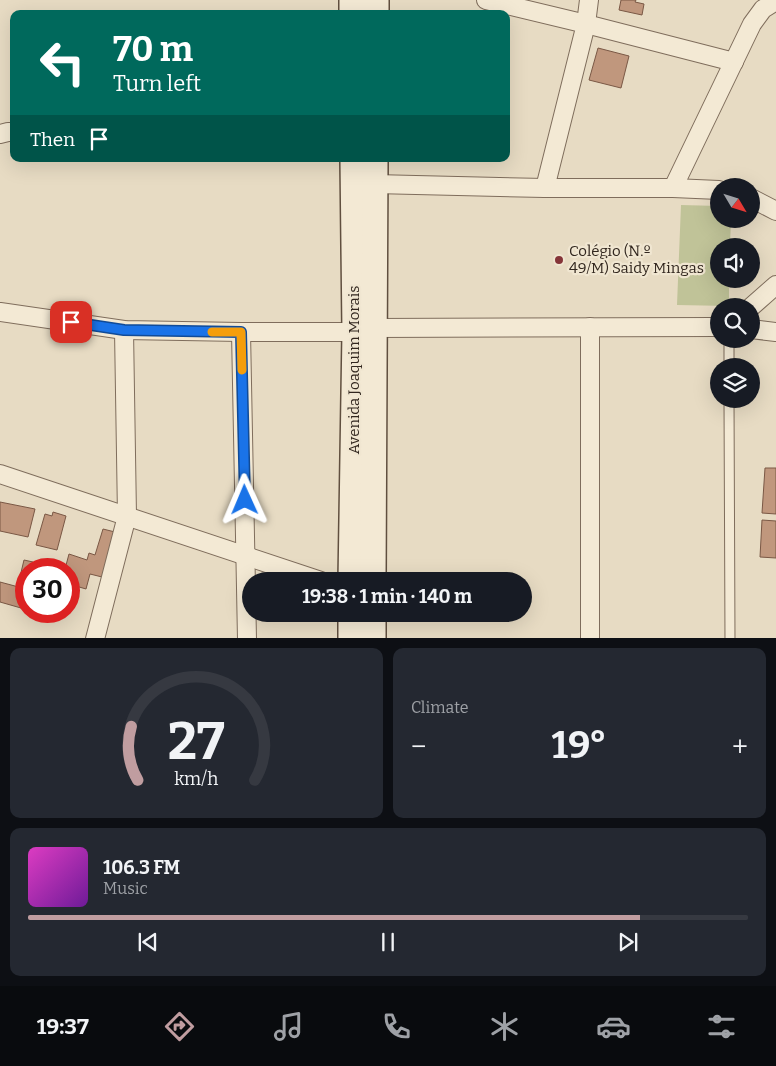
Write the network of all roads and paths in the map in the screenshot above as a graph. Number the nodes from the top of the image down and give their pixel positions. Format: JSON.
{"nodes":[{"id":1,"x":486,"y":0,"type":"edge"},
{"id":2,"x":590,"y":0,"type":"edge"},
{"id":3,"x":776,"y":1,"type":"edge"},
{"id":4,"x":586,"y":24,"type":"junction"},
{"id":5,"x":734,"y":62,"type":"junction"},
{"id":6,"x":353,"y":162,"type":"edge"},
{"id":7,"x":374,"y":162,"type":"edge"},
{"id":8,"x":374,"y":184,"type":"junction"},
{"id":9,"x":545,"y":188,"type":"junction"},
{"id":10,"x":673,"y":188,"type":"junction"},
{"id":11,"x":710,"y":190,"type":"edge"},
{"id":12,"x":760,"y":203,"type":"edge"},
{"id":13,"x":776,"y":211,"type":"edge"},
{"id":14,"x":776,"y":285,"type":"edge"},
{"id":15,"x":760,"y":299,"type":"edge"},
{"id":16,"x":0,"y":312,"type":"edge"},
{"id":17,"x":590,"y":327,"type":"junction"},
{"id":18,"x":710,"y":327,"type":"edge"},
{"id":19,"x":124,"y":330,"type":"junction"},
{"id":20,"x":364,"y":330,"type":"junction"},
{"id":21,"x":760,"y":330,"type":"edge"},
{"id":22,"x":241,"y":332,"type":"junction"},
{"id":23,"x":776,"y":332,"type":"edge"},
{"id":24,"x":729,"y":408,"type":"edge"},
{"id":25,"x":0,"y":474,"type":"edge"},
{"id":26,"x":127,"y":516,"type":"junction"},
{"id":27,"x":246,"y":555,"type":"junction"},
{"id":28,"x":295,"y":572,"type":"edge"},
{"id":29,"x":351,"y":572,"type":"edge"},
{"id":30,"x":373,"y":572,"type":"edge"},
{"id":31,"x":351,"y":622,"type":"edge"},
{"id":32,"x":373,"y":622,"type":"edge"},
{"id":33,"x":95,"y":638,"type":"edge"},
{"id":34,"x":247,"y":638,"type":"edge"},
{"id":35,"x":352,"y":638,"type":"edge"},
{"id":36,"x":373,"y":638,"type":"edge"},
{"id":37,"x":590,"y":638,"type":"edge"},
{"id":38,"x":730,"y":638,"type":"edge"}],
"edges":[{"from":1,"to":4,"type":"street"},
{"from":2,"to":4,"type":"street"},
{"from":3,"to":5,"type":"street"},
{"from":4,"to":5,"type":"street"},
{"from":4,"to":9,"type":"street"},
{"from":5,"to":10,"type":"street"},
{"from":6,"to":20,"type":"street","name":"Avenida Joaquim Morais"},
{"from":7,"to":8,"type":"street","name":"Avenida Joaquim Morais"},
{"from":8,"to":9,"type":"street"},
{"from":8,"to":20,"type":"street","name":"Avenida Joaquim Morais"},
{"from":9,"to":10,"type":"street"},
{"from":10,"to":11,"type":"street"},
{"from":12,"to":13,"type":"street"},
{"from":14,"to":15,"type":"street"},
{"from":16,"to":19,"type":"street"},
{"from":17,"to":18,"type":"street"},
{"from":17,"to":20,"type":"street"},
{"from":17,"to":37,"type":"street"},
{"from":19,"to":22,"type":"street"},
{"from":19,"to":26,"type":"street"},
{"from":20,"to":22,"type":"street"},
{"from":20,"to":29,"type":"street","name":"Avenida Joaquim Morais"},
{"from":20,"to":30,"type":"street","name":"Avenida Joaquim Morais"},
{"from":21,"to":23,"type":"street"},
{"from":22,"to":27,"type":"street"},
{"from":24,"to":38,"type":"lane"},
{"from":25,"to":26,"type":"street"},
{"from":26,"to":27,"type":"street"},
{"from":26,"to":33,"type":"street"},
{"from":27,"to":28,"type":"street"},
{"from":27,"to":34,"type":"street"},
{"from":31,"to":35,"type":"street"},
{"from":32,"to":36,"type":"street"}]}
